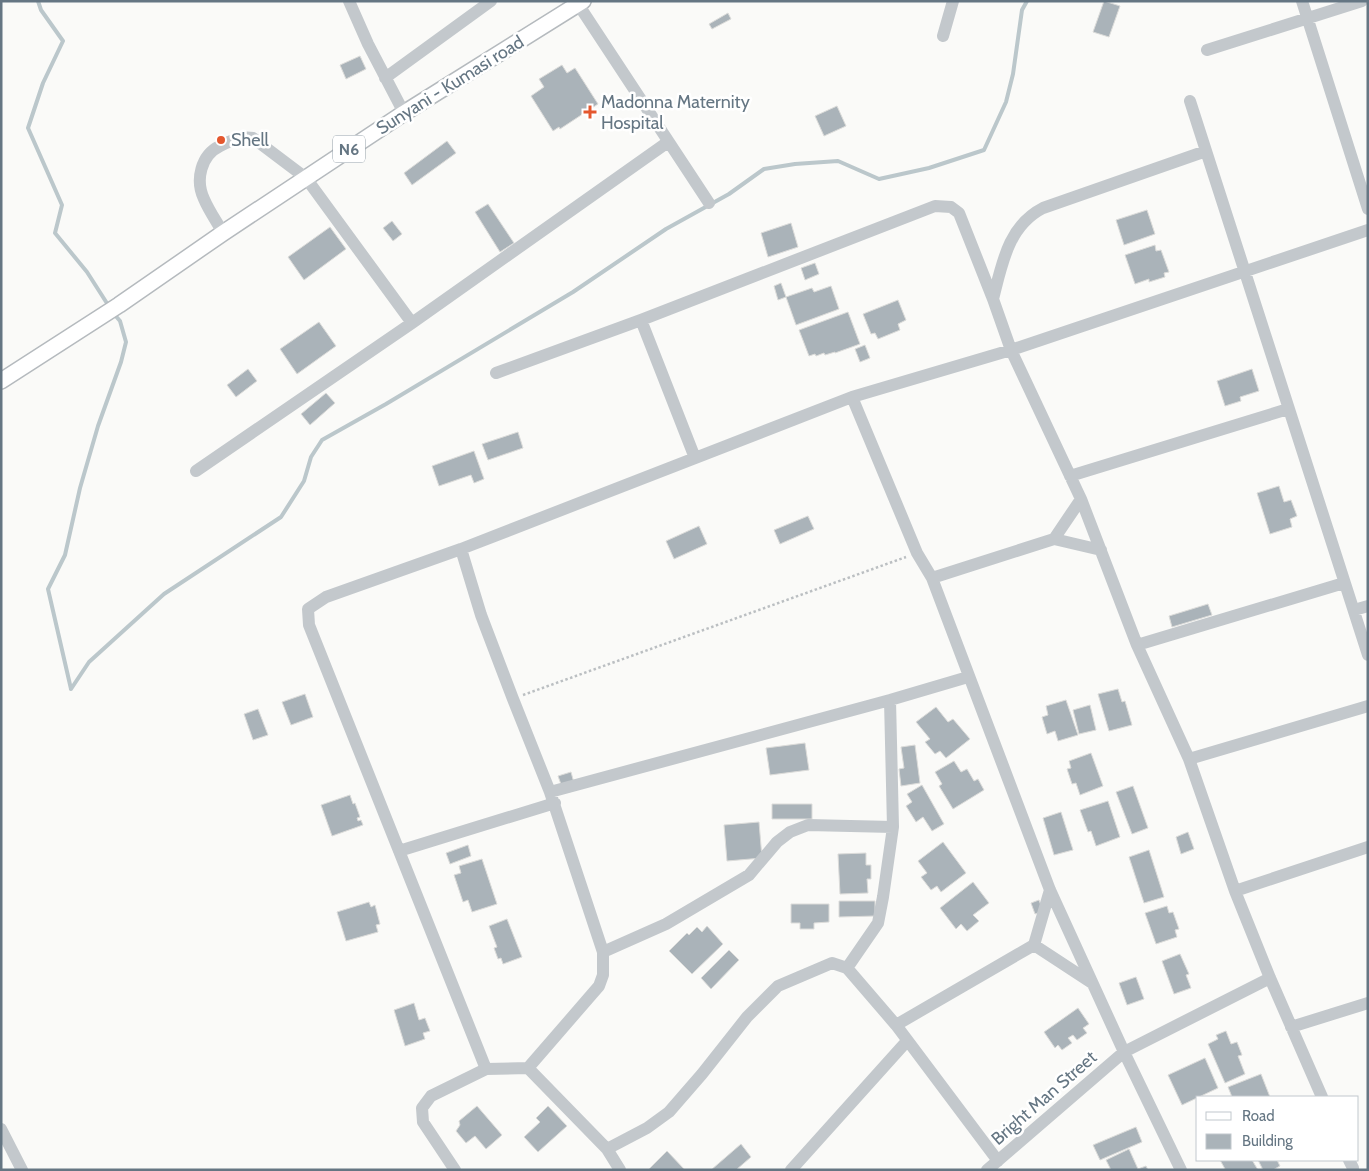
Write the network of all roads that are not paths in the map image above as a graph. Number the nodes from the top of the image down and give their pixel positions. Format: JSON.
{"nodes":[{"id":1,"x":349,"y":1,"type":"edge"},
{"id":2,"x":491,"y":1,"type":"edge"},
{"id":3,"x":953,"y":1,"type":"edge"},
{"id":4,"x":1302,"y":1,"type":"edge"},
{"id":5,"x":1362,"y":1,"type":"edge"},
{"id":6,"x":580,"y":3,"type":"edge"},
{"id":7,"x":1308,"y":19,"type":"junction"},
{"id":8,"x":943,"y":36,"type":"dead end"},
{"id":9,"x":1207,"y":50,"type":"dead end"},
{"id":10,"x":385,"y":78,"type":"junction"},
{"id":11,"x":1190,"y":101,"type":"dead end"},
{"id":12,"x":404,"y":113,"type":"junction"},
{"id":13,"x":668,"y":142,"type":"junction"},
{"id":14,"x":1206,"y":151,"type":"junction"},
{"id":15,"x":306,"y":178,"type":"junction"},
{"id":16,"x":709,"y":203,"type":"dead end"},
{"id":17,"x":1368,"y":209,"type":"edge"},
{"id":18,"x":1368,"y":230,"type":"edge"},
{"id":19,"x":223,"y":233,"type":"junction"},
{"id":20,"x":1244,"y":273,"type":"junction"},
{"id":21,"x":993,"y":299,"type":"junction"},
{"id":22,"x":641,"y":320,"type":"junction"},
{"id":23,"x":412,"y":323,"type":"junction"},
{"id":24,"x":1012,"y":350,"type":"junction"},
{"id":25,"x":496,"y":373,"type":"dead end"},
{"id":26,"x":1,"y":380,"type":"edge"},
{"id":27,"x":852,"y":398,"type":"junction"},
{"id":28,"x":1288,"y":410,"type":"junction"},
{"id":29,"x":695,"y":458,"type":"junction"},
{"id":30,"x":196,"y":471,"type":"dead end"},
{"id":31,"x":1070,"y":476,"type":"junction"},
{"id":32,"x":1081,"y":499,"type":"junction"},
{"id":33,"x":1054,"y":539,"type":"junction"},
{"id":34,"x":461,"y":549,"type":"junction"},
{"id":35,"x":1101,"y":550,"type":"junction"},
{"id":36,"x":932,"y":578,"type":"junction"},
{"id":37,"x":1344,"y":584,"type":"junction"},
{"id":38,"x":1368,"y":606,"type":"edge"},
{"id":39,"x":1354,"y":610,"type":"junction"},
{"id":40,"x":1137,"y":645,"type":"junction"},
{"id":41,"x":1368,"y":655,"type":"edge"},
{"id":42,"x":968,"y":677,"type":"junction"},
{"id":43,"x":890,"y":700,"type":"junction"},
{"id":44,"x":1368,"y":706,"type":"edge"},
{"id":45,"x":1189,"y":759,"type":"junction"},
{"id":46,"x":552,"y":798,"type":"junction"},
{"id":47,"x":893,"y":827,"type":"junction"},
{"id":48,"x":1368,"y":847,"type":"edge"},
{"id":49,"x":399,"y":851,"type":"junction"},
{"id":50,"x":1050,"y":890,"type":"junction"},
{"id":51,"x":1235,"y":891,"type":"junction"},
{"id":52,"x":1034,"y":945,"type":"junction"},
{"id":53,"x":603,"y":952,"type":"junction"},
{"id":54,"x":847,"y":968,"type":"junction"},
{"id":55,"x":1270,"y":978,"type":"junction"},
{"id":56,"x":1092,"y":983,"type":"junction"},
{"id":57,"x":1368,"y":1002,"type":"edge"},
{"id":58,"x":896,"y":1025,"type":"junction"},
{"id":59,"x":1291,"y":1027,"type":"junction"},
{"id":60,"x":907,"y":1041,"type":"junction"},
{"id":61,"x":1124,"y":1052,"type":"junction"},
{"id":62,"x":486,"y":1068,"type":"junction"},
{"id":63,"x":528,"y":1068,"type":"junction"},
{"id":64,"x":1322,"y":1096,"type":"edge"},
{"id":65,"x":1,"y":1129,"type":"edge"},
{"id":66,"x":607,"y":1149,"type":"junction"},
{"id":67,"x":998,"y":1160,"type":"junction"},
{"id":68,"x":22,"y":1170,"type":"edge"},
{"id":69,"x":456,"y":1170,"type":"edge"},
{"id":70,"x":620,"y":1170,"type":"edge"},
{"id":71,"x":792,"y":1170,"type":"edge"},
{"id":72,"x":987,"y":1170,"type":"edge"},
{"id":73,"x":1181,"y":1170,"type":"edge"}],
"edges":[{"from":1,"to":10,"type":"street"},
{"from":2,"to":10,"type":"street"},
{"from":3,"to":8,"type":"street"},
{"from":4,"to":7,"type":"street"},
{"from":5,"to":7,"type":"street"},
{"from":6,"to":12,"type":"main road","name":"Sunyani - Kumasi road","number":"N6"},
{"from":6,"to":13,"type":"street"},
{"from":7,"to":9,"type":"street"},
{"from":7,"to":17,"type":"street"},
{"from":10,"to":12,"type":"street"},
{"from":11,"to":14,"type":"street"},
{"from":12,"to":15,"type":"main road","name":"Sunyani - Kumasi road","number":"N6"},
{"from":13,"to":16,"type":"street"},
{"from":13,"to":23,"type":"street"},
{"from":14,"to":20,"type":"street"},
{"from":14,"to":21,"type":"street"},
{"from":15,"to":19,"type":"main road","name":"Sunyani - Kumasi road","number":"N6"},
{"from":15,"to":19,"type":"street"},
{"from":15,"to":23,"type":"street"},
{"from":18,"to":20,"type":"street"},
{"from":19,"to":26,"type":"main road","name":"Sunyani - Kumasi road","number":"N6"},
{"from":20,"to":24,"type":"street"},
{"from":20,"to":28,"type":"street"},
{"from":21,"to":22,"type":"street"},
{"from":21,"to":24,"type":"street"},
{"from":22,"to":25,"type":"street"},
{"from":22,"to":29,"type":"street"},
{"from":23,"to":30,"type":"street"},
{"from":24,"to":27,"type":"street"},
{"from":24,"to":31,"type":"street"},
{"from":27,"to":29,"type":"street"},
{"from":27,"to":36,"type":"street"},
{"from":28,"to":31,"type":"street"},
{"from":28,"to":37,"type":"street"},
{"from":29,"to":34,"type":"street"},
{"from":31,"to":32,"type":"street"},
{"from":32,"to":33,"type":"street"},
{"from":32,"to":35,"type":"street"},
{"from":33,"to":35,"type":"street"},
{"from":33,"to":36,"type":"street"},
{"from":34,"to":46,"type":"street"},
{"from":34,"to":49,"type":"street"},
{"from":35,"to":40,"type":"street"},
{"from":36,"to":42,"type":"street"},
{"from":37,"to":39,"type":"street"},
{"from":37,"to":40,"type":"street"},
{"from":38,"to":39,"type":"street"},
{"from":39,"to":41,"type":"street"},
{"from":40,"to":45,"type":"street"},
{"from":42,"to":43,"type":"street"},
{"from":42,"to":50,"type":"street"},
{"from":43,"to":46,"type":"street"},
{"from":43,"to":47,"type":"street"},
{"from":44,"to":45,"type":"street"},
{"from":45,"to":51,"type":"street"},
{"from":46,"to":49,"type":"street"},
{"from":46,"to":53,"type":"street"},
{"from":47,"to":53,"type":"street"},
{"from":47,"to":54,"type":"street"},
{"from":48,"to":51,"type":"street"},
{"from":49,"to":62,"type":"street"},
{"from":50,"to":52,"type":"street"},
{"from":50,"to":56,"type":"street"},
{"from":51,"to":55,"type":"street"},
{"from":52,"to":56,"type":"street"},
{"from":52,"to":58,"type":"street"},
{"from":53,"to":63,"type":"street"},
{"from":54,"to":58,"type":"street"},
{"from":54,"to":66,"type":"street"},
{"from":55,"to":59,"type":"street"},
{"from":55,"to":61,"type":"street","name":"Bright Man Street"},
{"from":56,"to":61,"type":"street"},
{"from":57,"to":59,"type":"street"},
{"from":58,"to":60,"type":"street"},
{"from":59,"to":64,"type":"street"},
{"from":60,"to":67,"type":"street"},
{"from":60,"to":71,"type":"street"},
{"from":61,"to":67,"type":"street","name":"Bright Man Street"},
{"from":61,"to":73,"type":"street"},
{"from":62,"to":63,"type":"street"},
{"from":62,"to":69,"type":"street"},
{"from":63,"to":66,"type":"street"},
{"from":65,"to":68,"type":"street"},
{"from":66,"to":70,"type":"street"},
{"from":67,"to":72,"type":"street","name":"Bright Man Street"}]}
